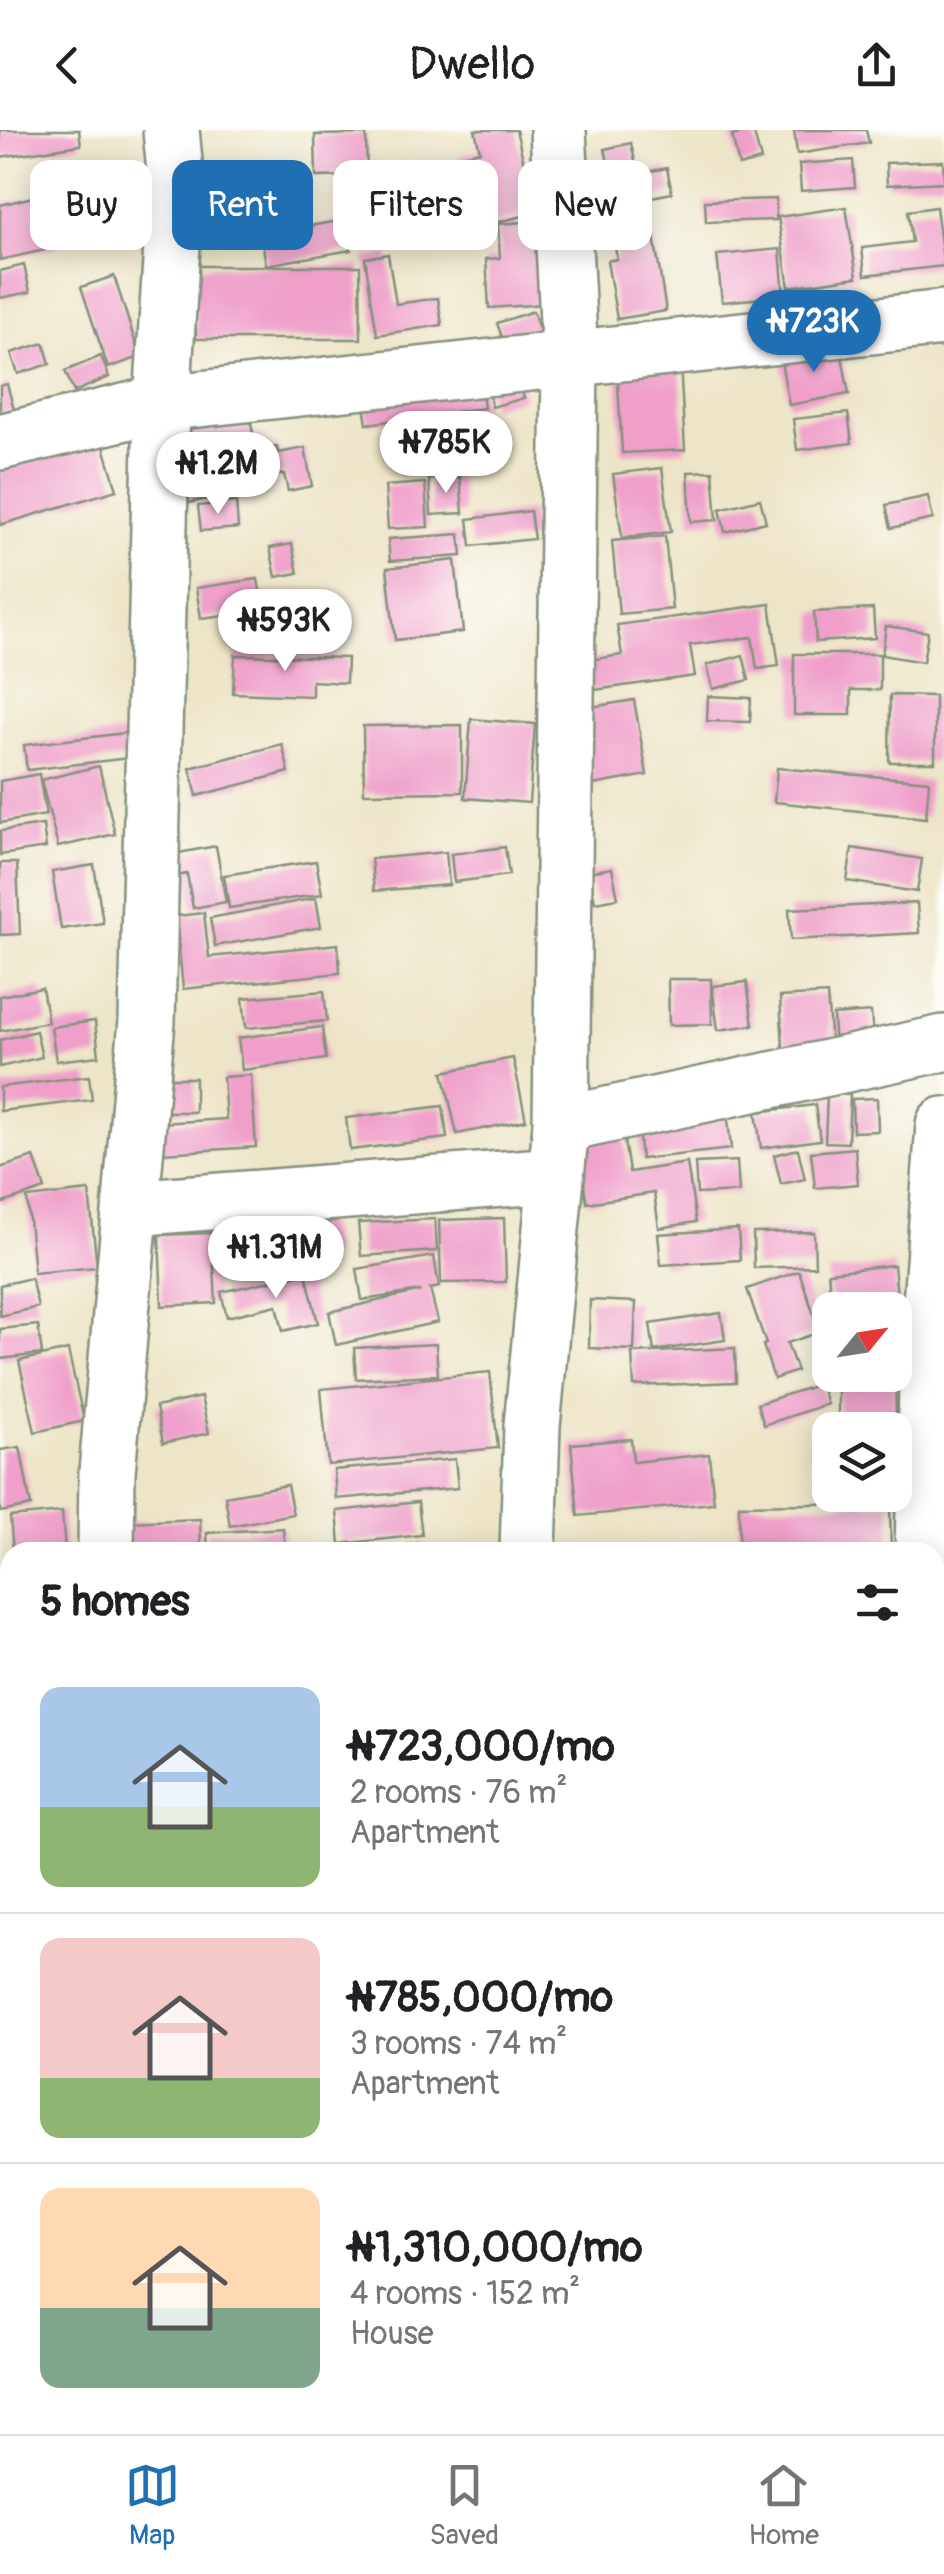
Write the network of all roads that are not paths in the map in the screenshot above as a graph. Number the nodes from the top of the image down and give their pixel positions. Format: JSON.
{"nodes":[{"id":1,"x":172,"y":130,"type":"edge"},
{"id":2,"x":558,"y":130,"type":"edge"},
{"id":3,"x":944,"y":318,"type":"edge"},
{"id":4,"x":570,"y":359,"type":"junction"},
{"id":5,"x":162,"y":403,"type":"junction"},
{"id":6,"x":0,"y":442,"type":"edge"},
{"id":7,"x":944,"y":1044,"type":"edge"},
{"id":8,"x":944,"y":1125,"type":"edge"},
{"id":9,"x":558,"y":1150,"type":"junction"},
{"id":10,"x":131,"y":1208,"type":"junction"},
{"id":11,"x":106,"y":1542,"type":"edge"},
{"id":12,"x":528,"y":1542,"type":"edge"},
{"id":13,"x":922,"y":1542,"type":"edge"}],
"edges":[{"from":1,"to":5,"type":"street"},
{"from":2,"to":4,"type":"street"},
{"from":3,"to":4,"type":"street"},
{"from":4,"to":5,"type":"street"},
{"from":4,"to":9,"type":"street"},
{"from":5,"to":6,"type":"street"},
{"from":5,"to":10,"type":"street"},
{"from":7,"to":9,"type":"street"},
{"from":8,"to":13,"type":"street"},
{"from":9,"to":10,"type":"street"},
{"from":9,"to":12,"type":"street"},
{"from":10,"to":11,"type":"street"}]}
